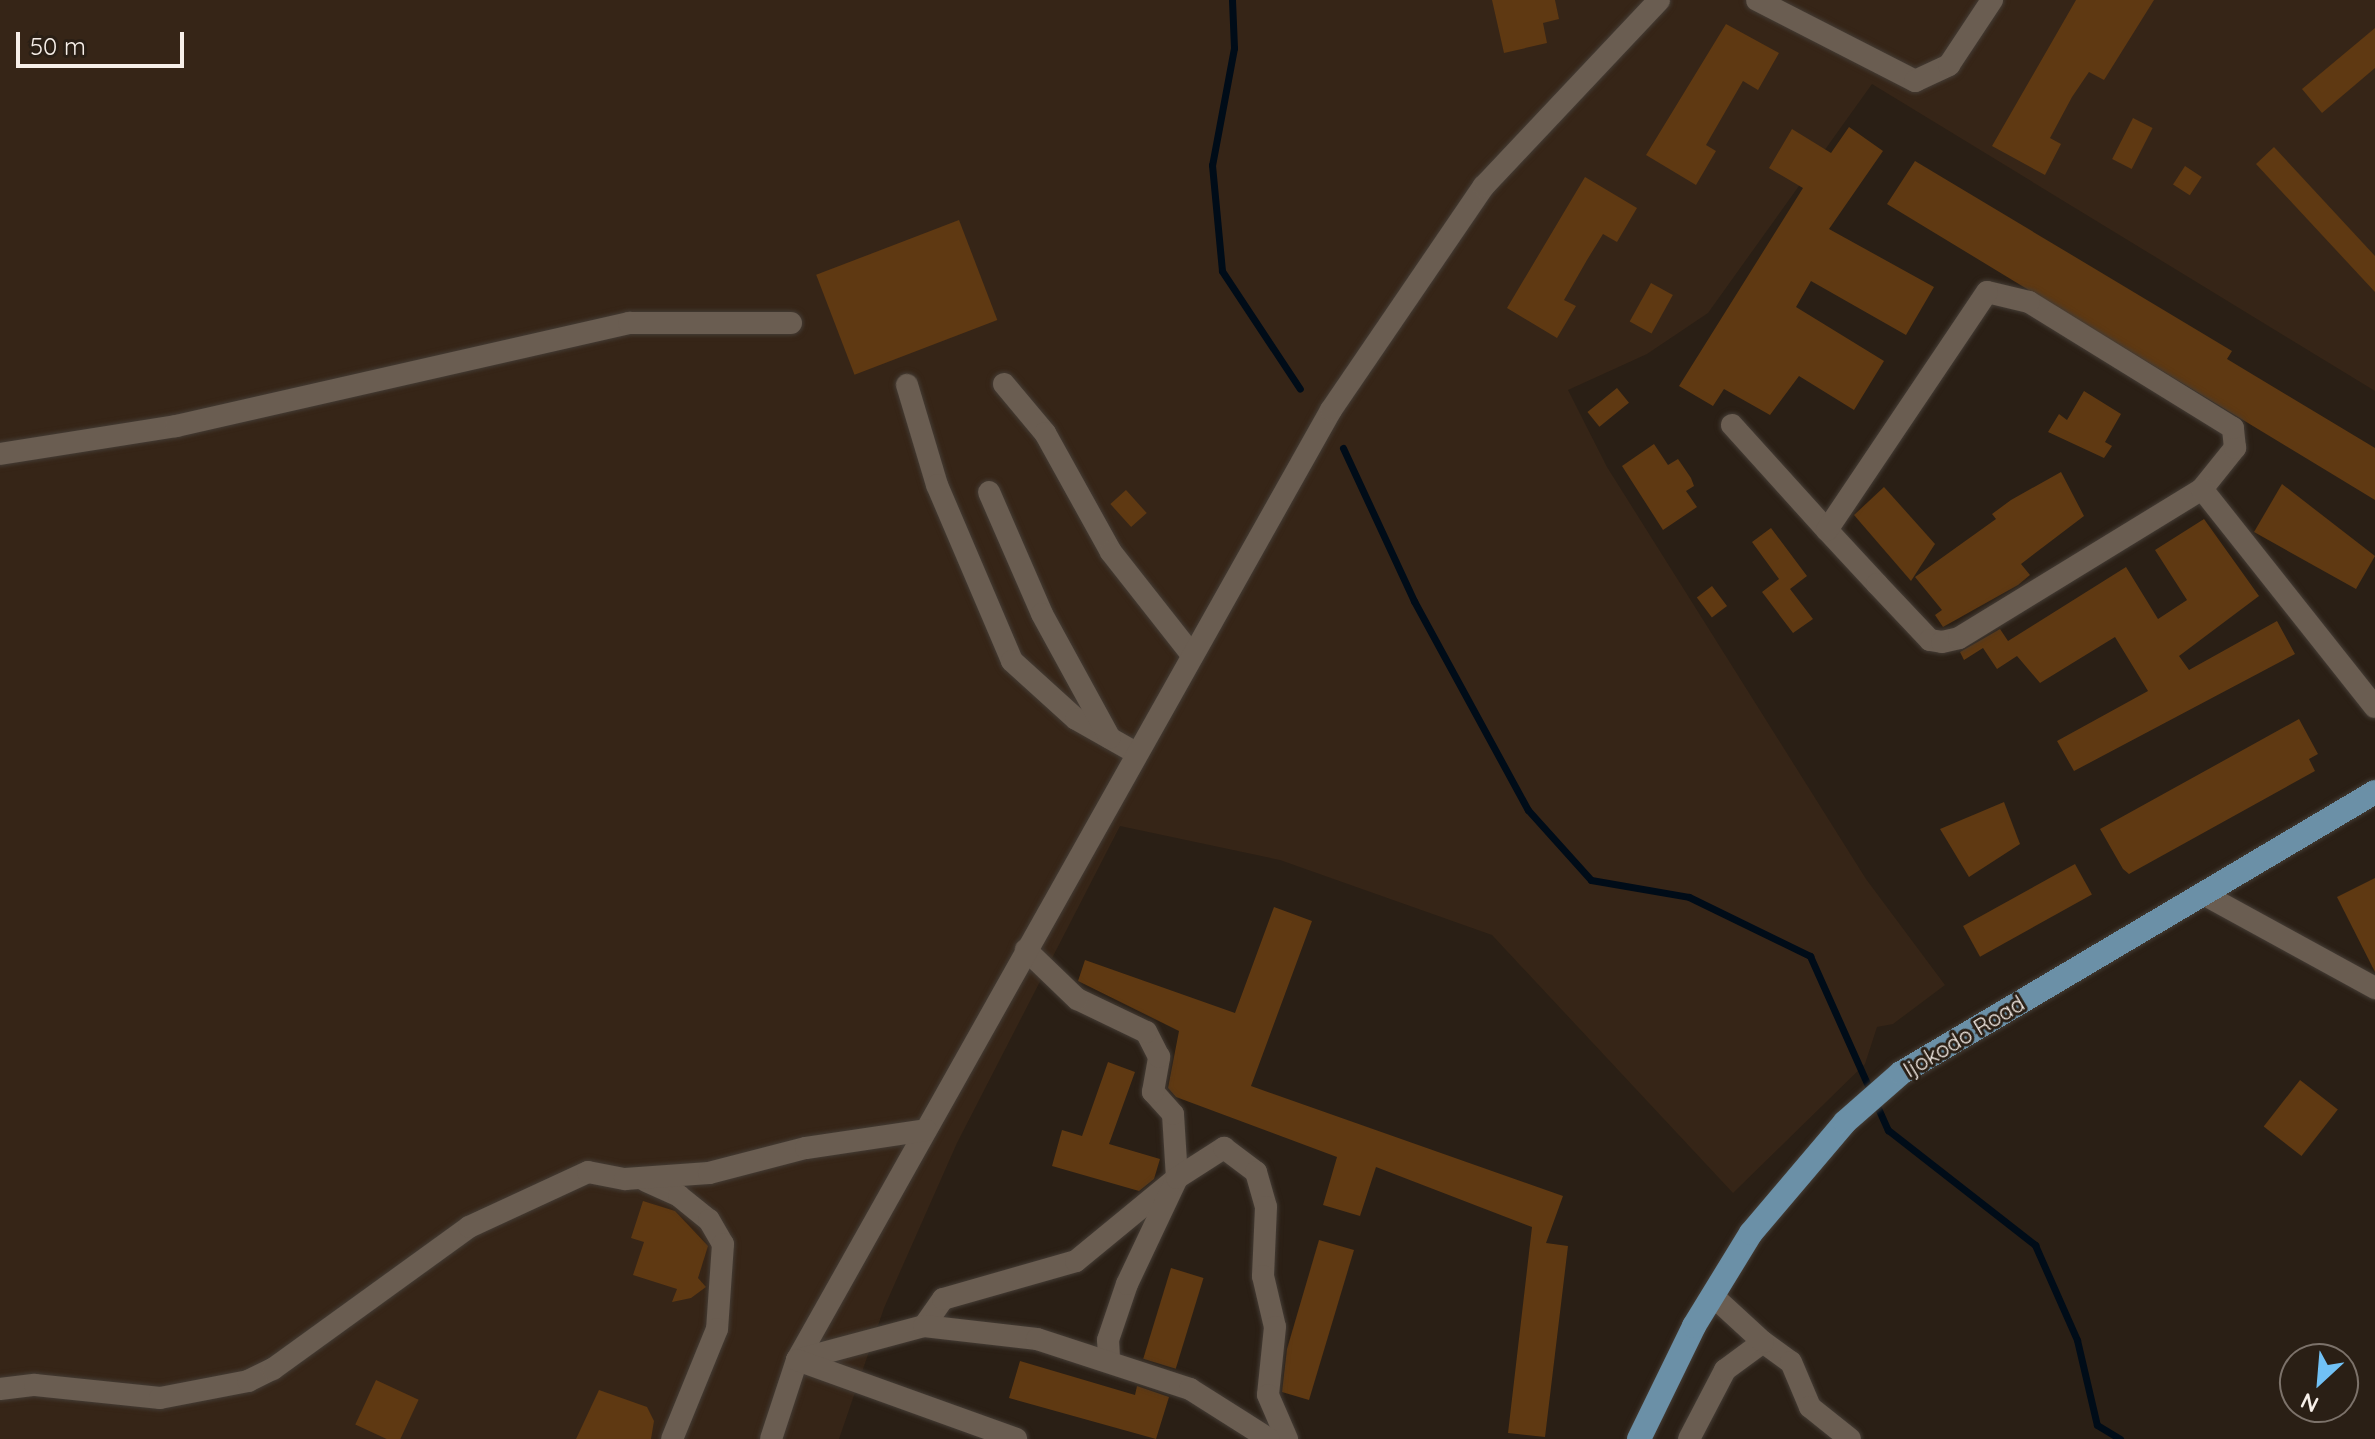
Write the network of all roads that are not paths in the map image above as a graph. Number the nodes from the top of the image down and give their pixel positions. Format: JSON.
{"nodes":[{"id":1,"x":1659,"y":0,"type":"edge"},
{"id":2,"x":1757,"y":0,"type":"edge"},
{"id":3,"x":1992,"y":0,"type":"edge"},
{"id":4,"x":791,"y":323,"type":"dead end"},
{"id":5,"x":1004,"y":384,"type":"dead end"},
{"id":6,"x":907,"y":385,"type":"dead end"},
{"id":7,"x":1732,"y":425,"type":"dead end"},
{"id":8,"x":0,"y":454,"type":"edge"},
{"id":9,"x":2202,"y":489,"type":"junction"},
{"id":10,"x":989,"y":492,"type":"dead end"},
{"id":11,"x":1827,"y":530,"type":"junction"},
{"id":12,"x":1192,"y":655,"type":"junction"},
{"id":13,"x":2375,"y":707,"type":"edge"},
{"id":14,"x":1111,"y":739,"type":"junction"},
{"id":15,"x":1136,"y":753,"type":"junction"},
{"id":16,"x":2375,"y":792,"type":"edge"},
{"id":17,"x":2205,"y":895,"type":"junction"},
{"id":18,"x":1026,"y":950,"type":"junction"},
{"id":19,"x":2375,"y":988,"type":"edge"},
{"id":20,"x":926,"y":1130,"type":"junction"},
{"id":21,"x":638,"y":1178,"type":"junction"},
{"id":22,"x":1177,"y":1178,"type":"junction"},
{"id":23,"x":1713,"y":1296,"type":"junction"},
{"id":24,"x":924,"y":1326,"type":"junction"},
{"id":25,"x":1763,"y":1342,"type":"junction"},
{"id":26,"x":1109,"y":1358,"type":"junction"},
{"id":27,"x":797,"y":1360,"type":"junction"},
{"id":28,"x":0,"y":1389,"type":"edge"},
{"id":29,"x":672,"y":1439,"type":"edge"},
{"id":30,"x":771,"y":1439,"type":"edge"},
{"id":31,"x":1016,"y":1439,"type":"edge"},
{"id":32,"x":1269,"y":1439,"type":"edge"},
{"id":33,"x":1287,"y":1439,"type":"edge"},
{"id":34,"x":1639,"y":1439,"type":"edge"},
{"id":35,"x":1689,"y":1439,"type":"edge"},
{"id":36,"x":1850,"y":1439,"type":"edge"}],
"edges":[{"from":1,"to":12,"type":"street"},
{"from":2,"to":3,"type":"street"},
{"from":4,"to":8,"type":"street"},
{"from":5,"to":12,"type":"street"},
{"from":6,"to":14,"type":"street"},
{"from":7,"to":11,"type":"street"},
{"from":9,"to":11,"type":"street"},
{"from":9,"to":11,"type":"street"},
{"from":9,"to":13,"type":"street"},
{"from":10,"to":14,"type":"street"},
{"from":12,"to":15,"type":"street"},
{"from":14,"to":15,"type":"street"},
{"from":15,"to":18,"type":"street"},
{"from":16,"to":17,"type":"main road","name":"Ijokodo Road"},
{"from":17,"to":19,"type":"street"},
{"from":17,"to":23,"type":"main road","name":"Ijokodo Road"},
{"from":18,"to":20,"type":"street"},
{"from":18,"to":22,"type":"street"},
{"from":20,"to":21,"type":"street"},
{"from":20,"to":27,"type":"street"},
{"from":21,"to":28,"type":"street"},
{"from":21,"to":29,"type":"street"},
{"from":22,"to":24,"type":"street"},
{"from":22,"to":26,"type":"street"},
{"from":22,"to":33,"type":"street"},
{"from":23,"to":25,"type":"street"},
{"from":23,"to":34,"type":"main road","name":"Ijokodo Road"},
{"from":24,"to":26,"type":"street"},
{"from":24,"to":27,"type":"street"},
{"from":25,"to":35,"type":"street"},
{"from":25,"to":36,"type":"street"},
{"from":26,"to":32,"type":"street"},
{"from":27,"to":30,"type":"street"},
{"from":27,"to":31,"type":"street"}]}
